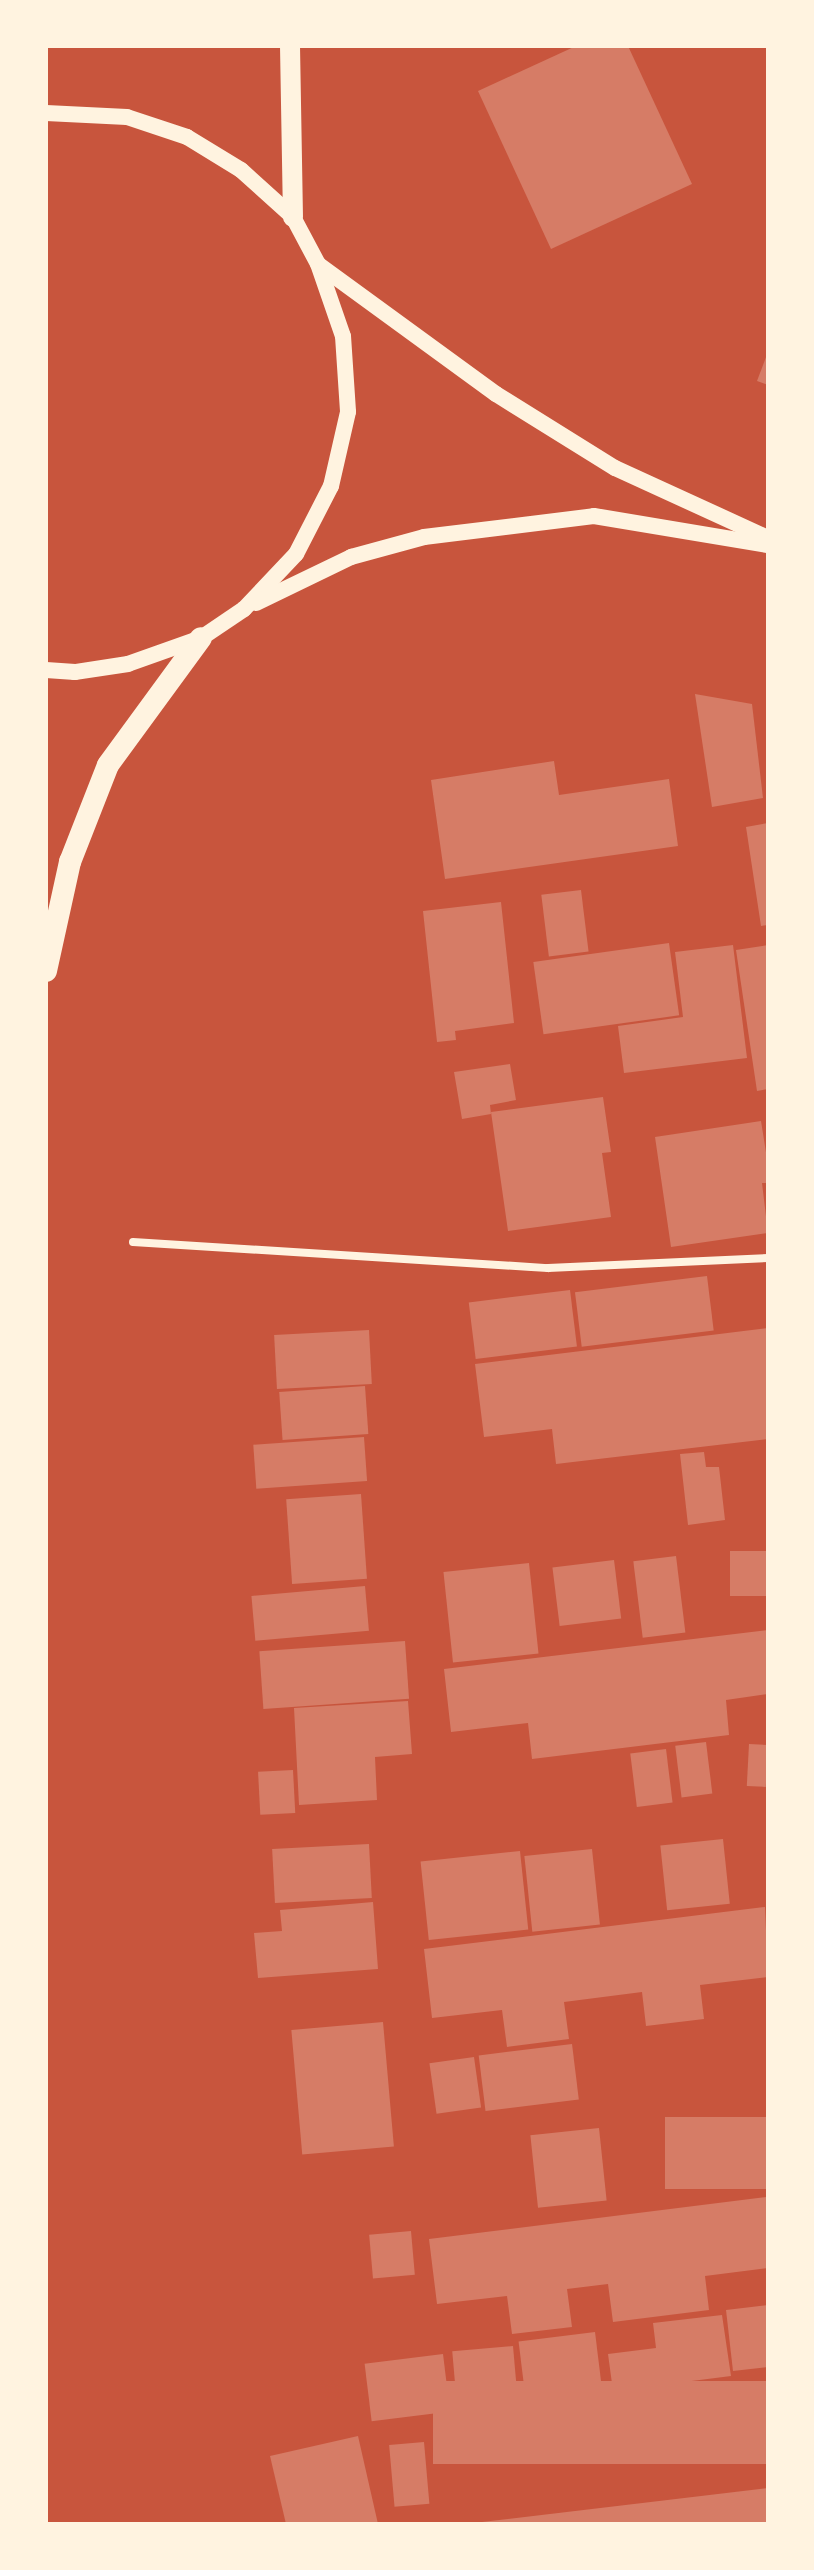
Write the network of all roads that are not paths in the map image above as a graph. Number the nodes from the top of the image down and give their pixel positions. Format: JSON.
{"nodes":[{"id":1,"x":290,"y":46,"type":"edge"},
{"id":2,"x":46,"y":113,"type":"edge"},
{"id":3,"x":293,"y":217,"type":"junction"},
{"id":4,"x":318,"y":264,"type":"junction"},
{"id":5,"x":768,"y":538,"type":"edge"},
{"id":6,"x":768,"y":545,"type":"edge"},
{"id":7,"x":244,"y":609,"type":"junction"},
{"id":8,"x":201,"y":638,"type":"junction"},
{"id":9,"x":46,"y":670,"type":"edge"},
{"id":10,"x":46,"y":971,"type":"edge"},
{"id":11,"x":133,"y":1242,"type":"dead end"},
{"id":12,"x":768,"y":1258,"type":"edge"}],
"edges":[{"from":1,"to":3,"type":"main road"},
{"from":2,"to":3,"type":"main road"},
{"from":3,"to":4,"type":"main road"},
{"from":4,"to":5,"type":"main road"},
{"from":4,"to":7,"type":"main road"},
{"from":6,"to":7,"type":"main road"},
{"from":7,"to":8,"type":"main road"},
{"from":8,"to":9,"type":"main road"},
{"from":8,"to":10,"type":"highway"},
{"from":11,"to":12,"type":"street"}]}
